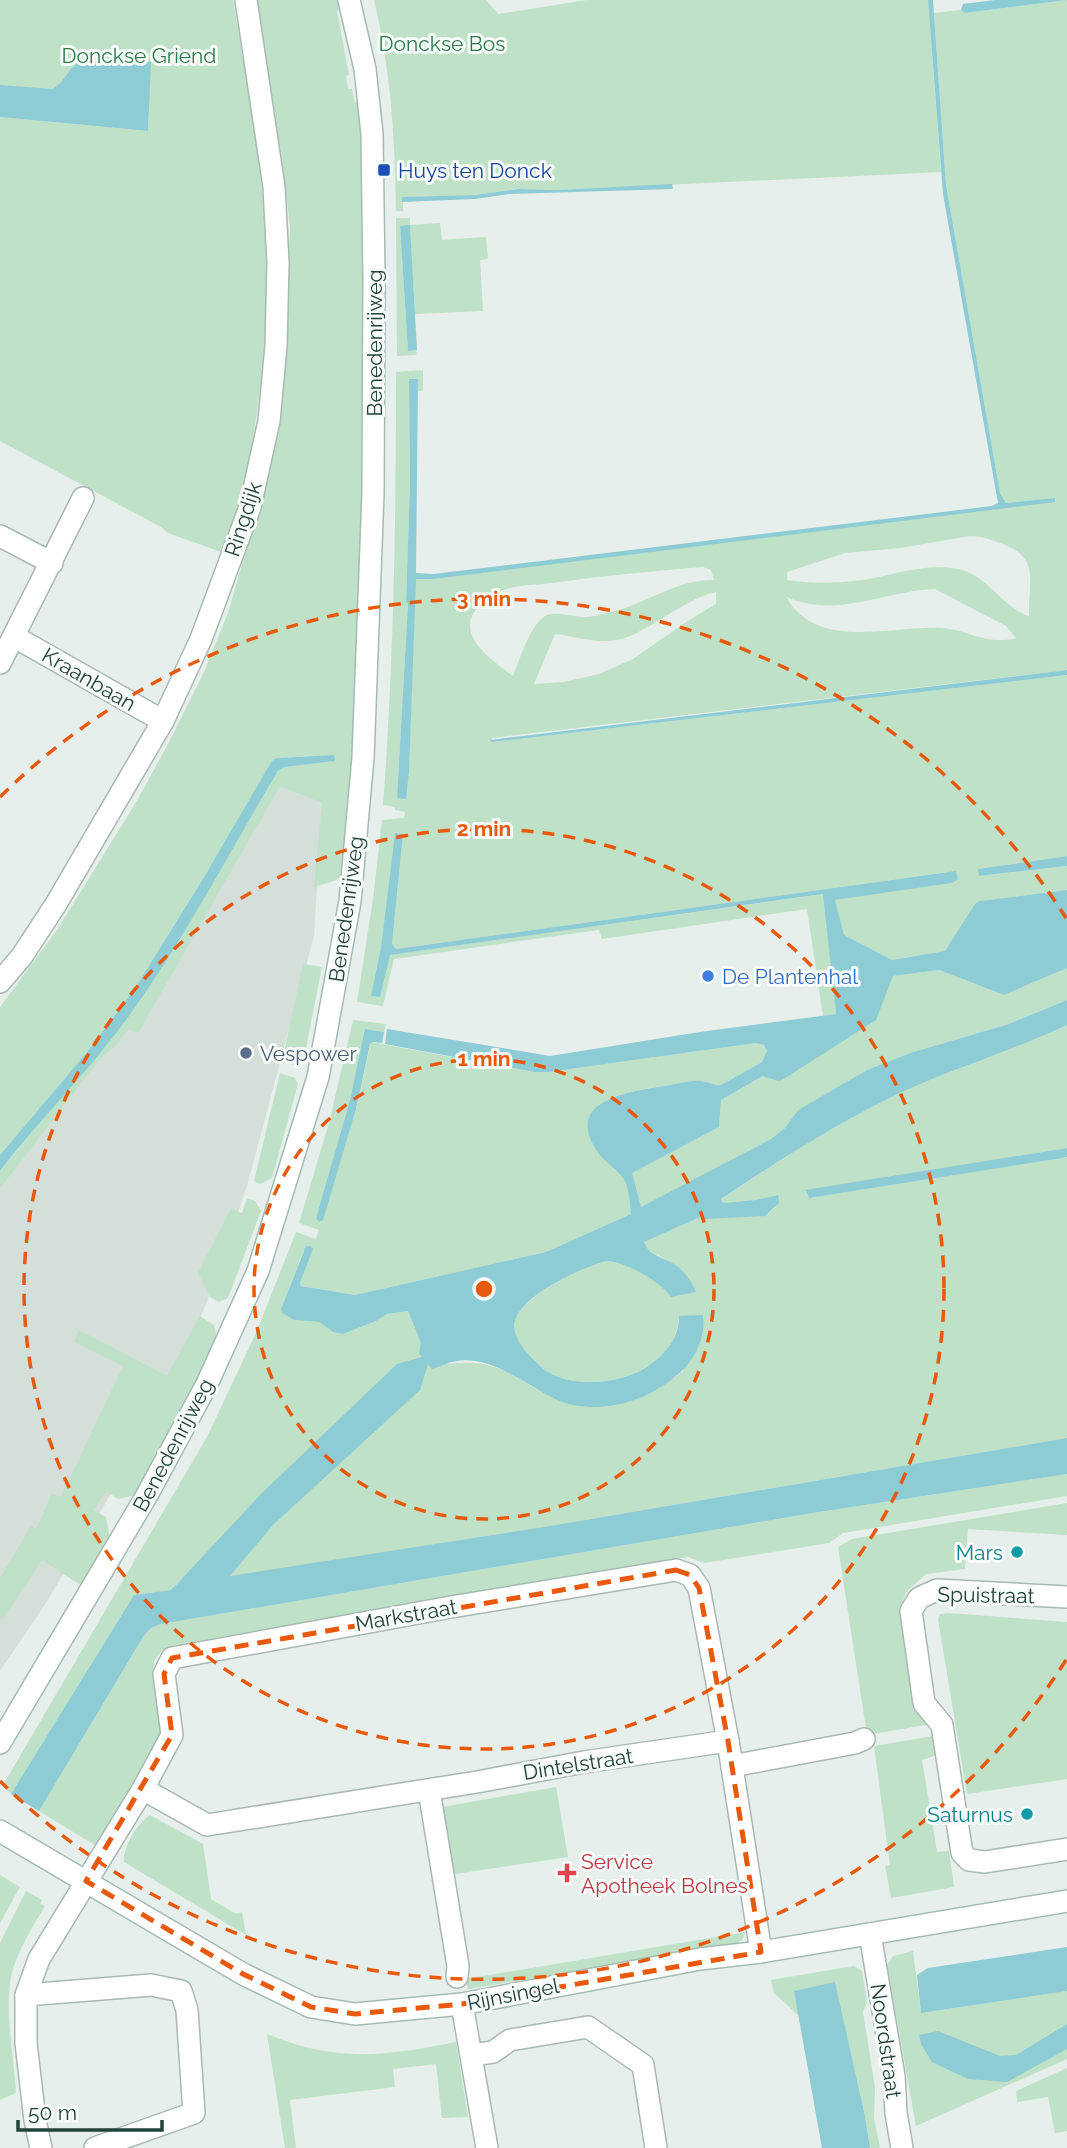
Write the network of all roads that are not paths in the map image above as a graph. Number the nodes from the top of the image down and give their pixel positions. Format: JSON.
{"nodes":[{"id":1,"x":246,"y":0,"type":"edge"},
{"id":2,"x":349,"y":0,"type":"edge"},
{"id":3,"x":83,"y":498,"type":"dead end"},
{"id":4,"x":0,"y":536,"type":"edge"},
{"id":5,"x":52,"y":562,"type":"junction"},
{"id":6,"x":15,"y":636,"type":"junction"},
{"id":7,"x":0,"y":663,"type":"edge"},
{"id":8,"x":163,"y":721,"type":"junction"},
{"id":9,"x":0,"y":982,"type":"edge"},
{"id":10,"x":1067,"y":1597,"type":"edge"},
{"id":11,"x":864,"y":1739,"type":"dead end"},
{"id":12,"x":728,"y":1741,"type":"junction"},
{"id":13,"x":0,"y":1743,"type":"edge"},
{"id":14,"x":732,"y":1766,"type":"junction"},
{"id":15,"x":143,"y":1789,"type":"junction"},
{"id":16,"x":429,"y":1790,"type":"junction"},
{"id":17,"x":0,"y":1831,"type":"edge"},
{"id":18,"x":1067,"y":1850,"type":"edge"},
{"id":19,"x":86,"y":1881,"type":"junction"},
{"id":20,"x":1067,"y":1901,"type":"edge"},
{"id":21,"x":870,"y":1934,"type":"junction"},
{"id":22,"x":761,"y":1952,"type":"junction"},
{"id":23,"x":457,"y":1977,"type":"dead end"},
{"id":24,"x":26,"y":1995,"type":"junction"},
{"id":25,"x":462,"y":2004,"type":"junction"},
{"id":26,"x":472,"y":2055,"type":"junction"},
{"id":27,"x":41,"y":2148,"type":"edge"},
{"id":28,"x":95,"y":2148,"type":"edge"},
{"id":29,"x":487,"y":2148,"type":"edge"},
{"id":30,"x":656,"y":2148,"type":"edge"},
{"id":31,"x":902,"y":2148,"type":"edge"}],
"edges":[{"from":1,"to":8,"type":"street","name":"Ringdijk"},
{"from":2,"to":13,"type":"street","name":"Benedenrijweg"},
{"from":3,"to":5,"type":"street"},
{"from":4,"to":5,"type":"street"},
{"from":5,"to":6,"type":"street"},
{"from":6,"to":7,"type":"street"},
{"from":6,"to":8,"type":"street","name":"Kraanbaan"},
{"from":8,"to":9,"type":"street","name":"Ringdijk"},
{"from":10,"to":18,"type":"street","name":"Spuistraat"},
{"from":11,"to":14,"type":"street"},
{"from":12,"to":14,"type":"street","name":"Markstraat"},
{"from":12,"to":15,"type":"street","name":"Markstraat"},
{"from":12,"to":16,"type":"street","name":"Dintelstraat"},
{"from":14,"to":22,"type":"street","name":"Markstraat"},
{"from":15,"to":16,"type":"street","name":"Dintelstraat"},
{"from":15,"to":19,"type":"street","name":"Markstraat"},
{"from":16,"to":23,"type":"street"},
{"from":17,"to":19,"type":"street","name":"Rijnsingel"},
{"from":19,"to":24,"type":"street","name":"Markstraat"},
{"from":19,"to":25,"type":"street","name":"Rijnsingel"},
{"from":20,"to":21,"type":"street","name":"Rijnsingel"},
{"from":21,"to":22,"type":"street","name":"Rijnsingel"},
{"from":21,"to":31,"type":"street","name":"Noordstraat"},
{"from":22,"to":25,"type":"street","name":"Rijnsingel"},
{"from":24,"to":27,"type":"street","name":"Markstraat"},
{"from":24,"to":28,"type":"street"},
{"from":25,"to":26,"type":"street"},
{"from":26,"to":29,"type":"street"},
{"from":26,"to":30,"type":"street"}]}
